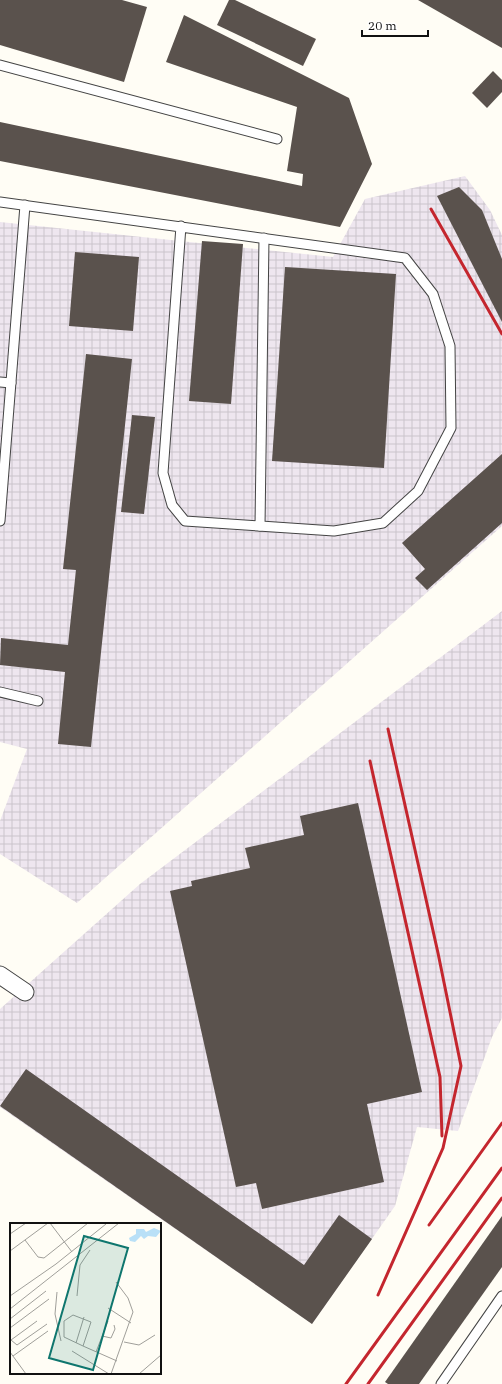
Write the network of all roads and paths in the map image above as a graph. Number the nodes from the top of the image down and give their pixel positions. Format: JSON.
{"nodes":[{"id":1,"x":0,"y":65,"type":"edge"},
{"id":2,"x":277,"y":139,"type":"dead end"},
{"id":3,"x":0,"y":202,"type":"edge"},
{"id":4,"x":25,"y":205,"type":"junction"},
{"id":5,"x":181,"y":226,"type":"junction"},
{"id":6,"x":264,"y":238,"type":"junction"},
{"id":7,"x":0,"y":382,"type":"edge"},
{"id":8,"x":11,"y":383,"type":"junction"},
{"id":9,"x":0,"y":521,"type":"edge"},
{"id":10,"x":260,"y":526,"type":"junction"},
{"id":11,"x":0,"y":692,"type":"edge"},
{"id":12,"x":38,"y":701,"type":"dead end"},
{"id":13,"x":0,"y":975,"type":"edge"},
{"id":14,"x":25,"y":992,"type":"dead end"},
{"id":15,"x":502,"y":1296,"type":"edge"},
{"id":16,"x":441,"y":1384,"type":"edge"}],
"edges":[{"from":1,"to":2,"type":"lane"},
{"from":3,"to":4,"type":"lane"},
{"from":4,"to":5,"type":"lane"},
{"from":4,"to":8,"type":"lane"},
{"from":5,"to":6,"type":"lane"},
{"from":5,"to":10,"type":"lane"},
{"from":6,"to":10,"type":"lane"},
{"from":6,"to":10,"type":"lane"},
{"from":7,"to":8,"type":"lane"},
{"from":8,"to":9,"type":"lane"},
{"from":11,"to":12,"type":"lane"},
{"from":13,"to":14,"type":"street"},
{"from":15,"to":16,"type":"lane"}]}
